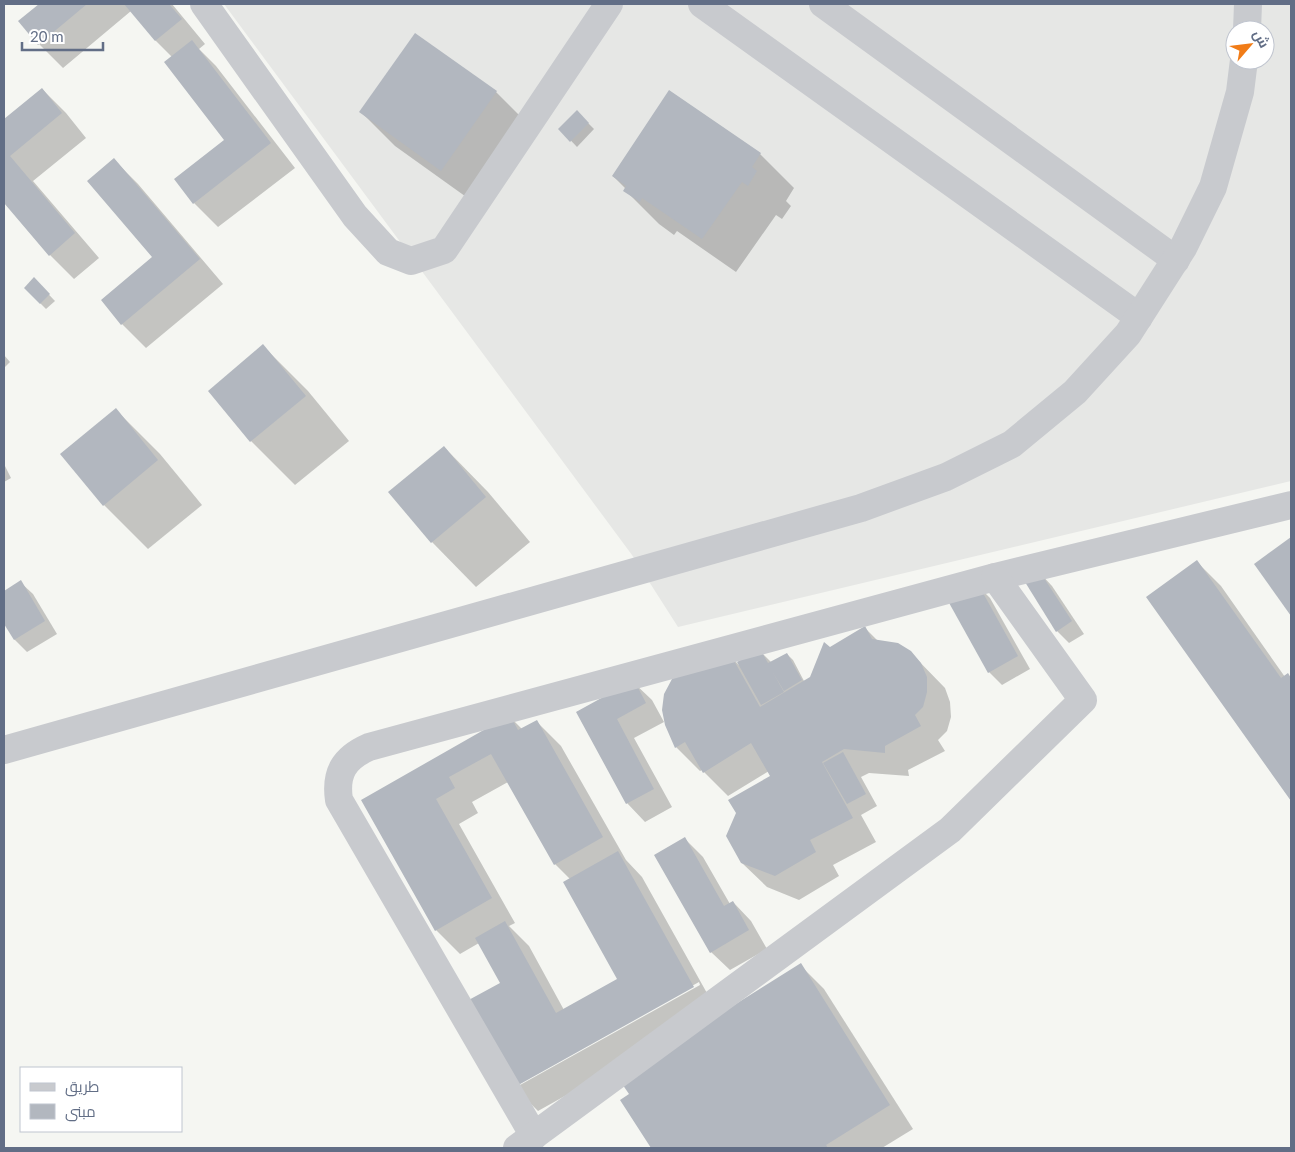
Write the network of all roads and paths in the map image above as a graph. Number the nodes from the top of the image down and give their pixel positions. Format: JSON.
{"nodes":[{"id":1,"x":204,"y":4,"type":"edge"},
{"id":2,"x":608,"y":4,"type":"edge"},
{"id":3,"x":702,"y":4,"type":"edge"},
{"id":4,"x":824,"y":4,"type":"edge"},
{"id":5,"x":1248,"y":4,"type":"edge"},
{"id":6,"x":1247,"y":20,"type":"edge"},
{"id":7,"x":1243,"y":70,"type":"edge"},
{"id":8,"x":1176,"y":260,"type":"junction"},
{"id":9,"x":1139,"y":317,"type":"junction"},
{"id":10,"x":1291,"y":505,"type":"edge"},
{"id":11,"x":995,"y":577,"type":"junction"},
{"id":12,"x":4,"y":750,"type":"edge"},
{"id":13,"x":526,"y":1142,"type":"edge"}],
"edges":[{"from":1,"to":2,"type":"street"},
{"from":3,"to":9,"type":"street"},
{"from":4,"to":8,"type":"street"},
{"from":5,"to":6,"type":"street"},
{"from":7,"to":8,"type":"street"},
{"from":8,"to":9,"type":"street"},
{"from":9,"to":12,"type":"street"},
{"from":10,"to":11,"type":"street"},
{"from":11,"to":13,"type":"street"},
{"from":11,"to":13,"type":"street"}]}
